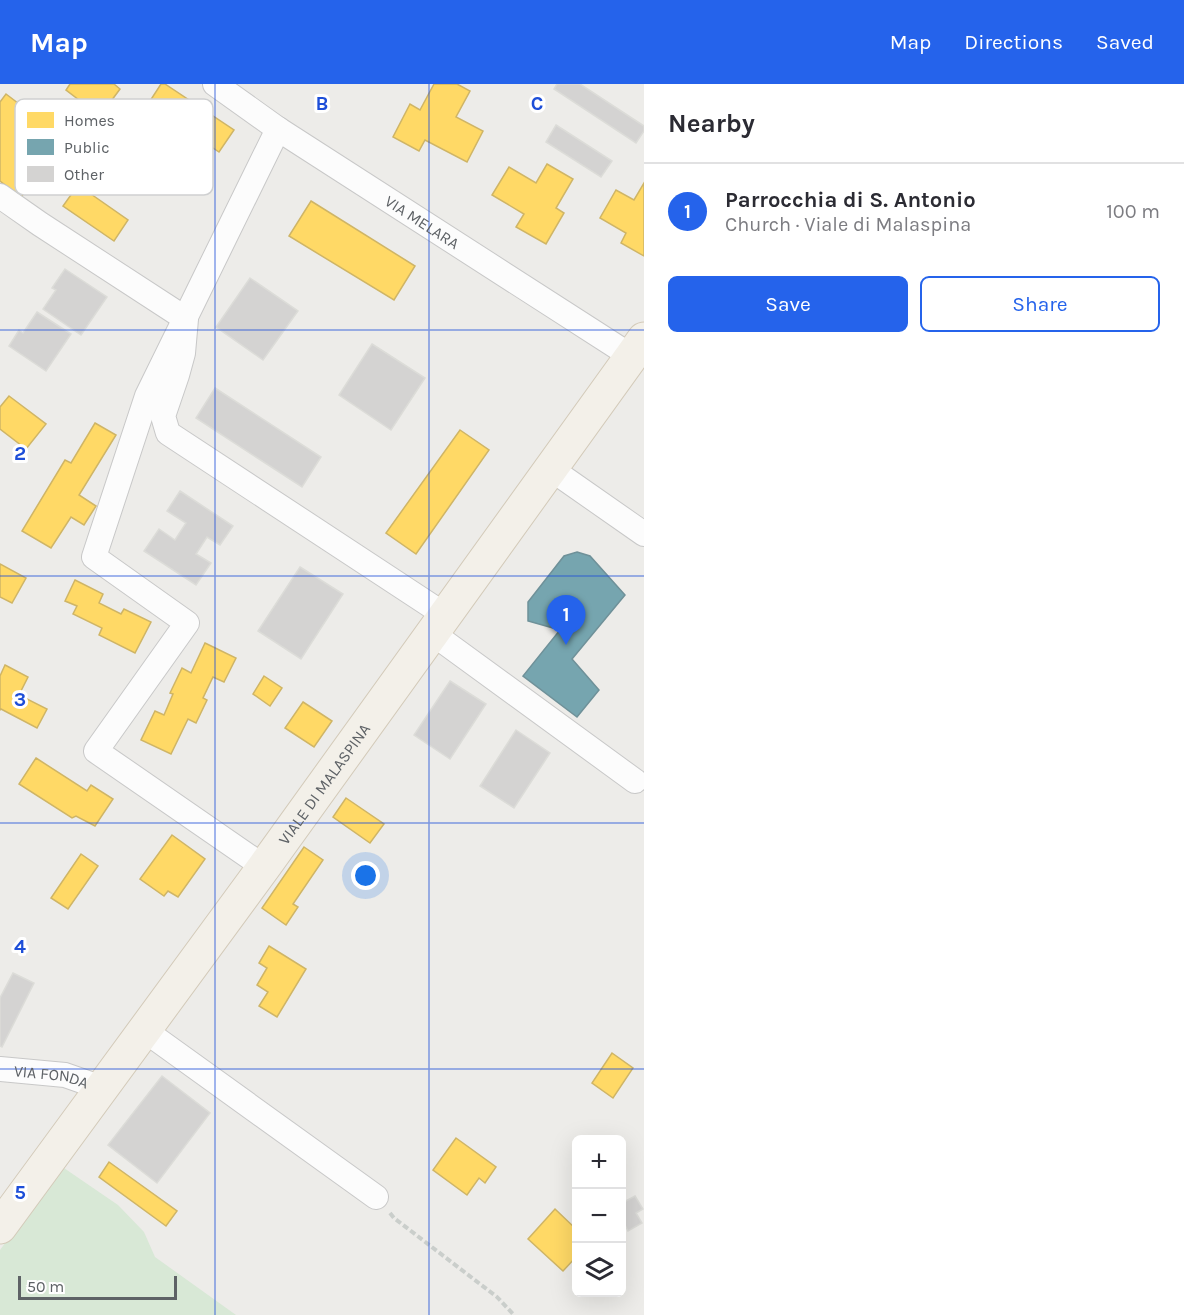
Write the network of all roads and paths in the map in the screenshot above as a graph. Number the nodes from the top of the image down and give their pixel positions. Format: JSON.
{"nodes":[{"id":1,"x":214,"y":84,"type":"edge"},
{"id":2,"x":278,"y":129,"type":"junction"},
{"id":3,"x":0,"y":196,"type":"edge"},
{"id":4,"x":186,"y":319,"type":"junction"},
{"id":5,"x":638,"y":347,"type":"edge"},
{"id":6,"x":551,"y":468,"type":"junction"},
{"id":7,"x":644,"y":534,"type":"edge"},
{"id":8,"x":438,"y":624,"type":"junction"},
{"id":9,"x":635,"y":781,"type":"dead end"},
{"id":10,"x":264,"y":867,"type":"junction"},
{"id":11,"x":144,"y":1030,"type":"junction"},
{"id":12,"x":0,"y":1069,"type":"edge"},
{"id":13,"x":102,"y":1088,"type":"junction"},
{"id":14,"x":376,"y":1197,"type":"joint"},
{"id":15,"x":0,"y":1227,"type":"edge"},
{"id":16,"x":514,"y":1315,"type":"edge"}],
"edges":[{"from":1,"to":2,"type":"street","name":"VIA MELARA"},
{"from":2,"to":4,"type":"street"},
{"from":2,"to":5,"type":"street","name":"VIA MELARA"},
{"from":3,"to":4,"type":"street"},
{"from":4,"to":8,"type":"street"},
{"from":4,"to":10,"type":"street"},
{"from":5,"to":6,"type":"main road","name":"VIALE DI MALASPINA"},
{"from":6,"to":7,"type":"street"},
{"from":6,"to":8,"type":"main road","name":"VIALE DI MALASPINA"},
{"from":8,"to":9,"type":"street"},
{"from":8,"to":10,"type":"main road","name":"VIALE DI MALASPINA"},
{"from":10,"to":11,"type":"main road","name":"VIALE DI MALASPINA"},
{"from":11,"to":13,"type":"main road","name":"VIALE DI MALASPINA"},
{"from":11,"to":14,"type":"street"},
{"from":12,"to":13,"type":"street","name":"VIA FONDA"},
{"from":13,"to":15,"type":"main road","name":"VIALE DI MALASPINA"},
{"from":14,"to":16,"type":"path"}]}
